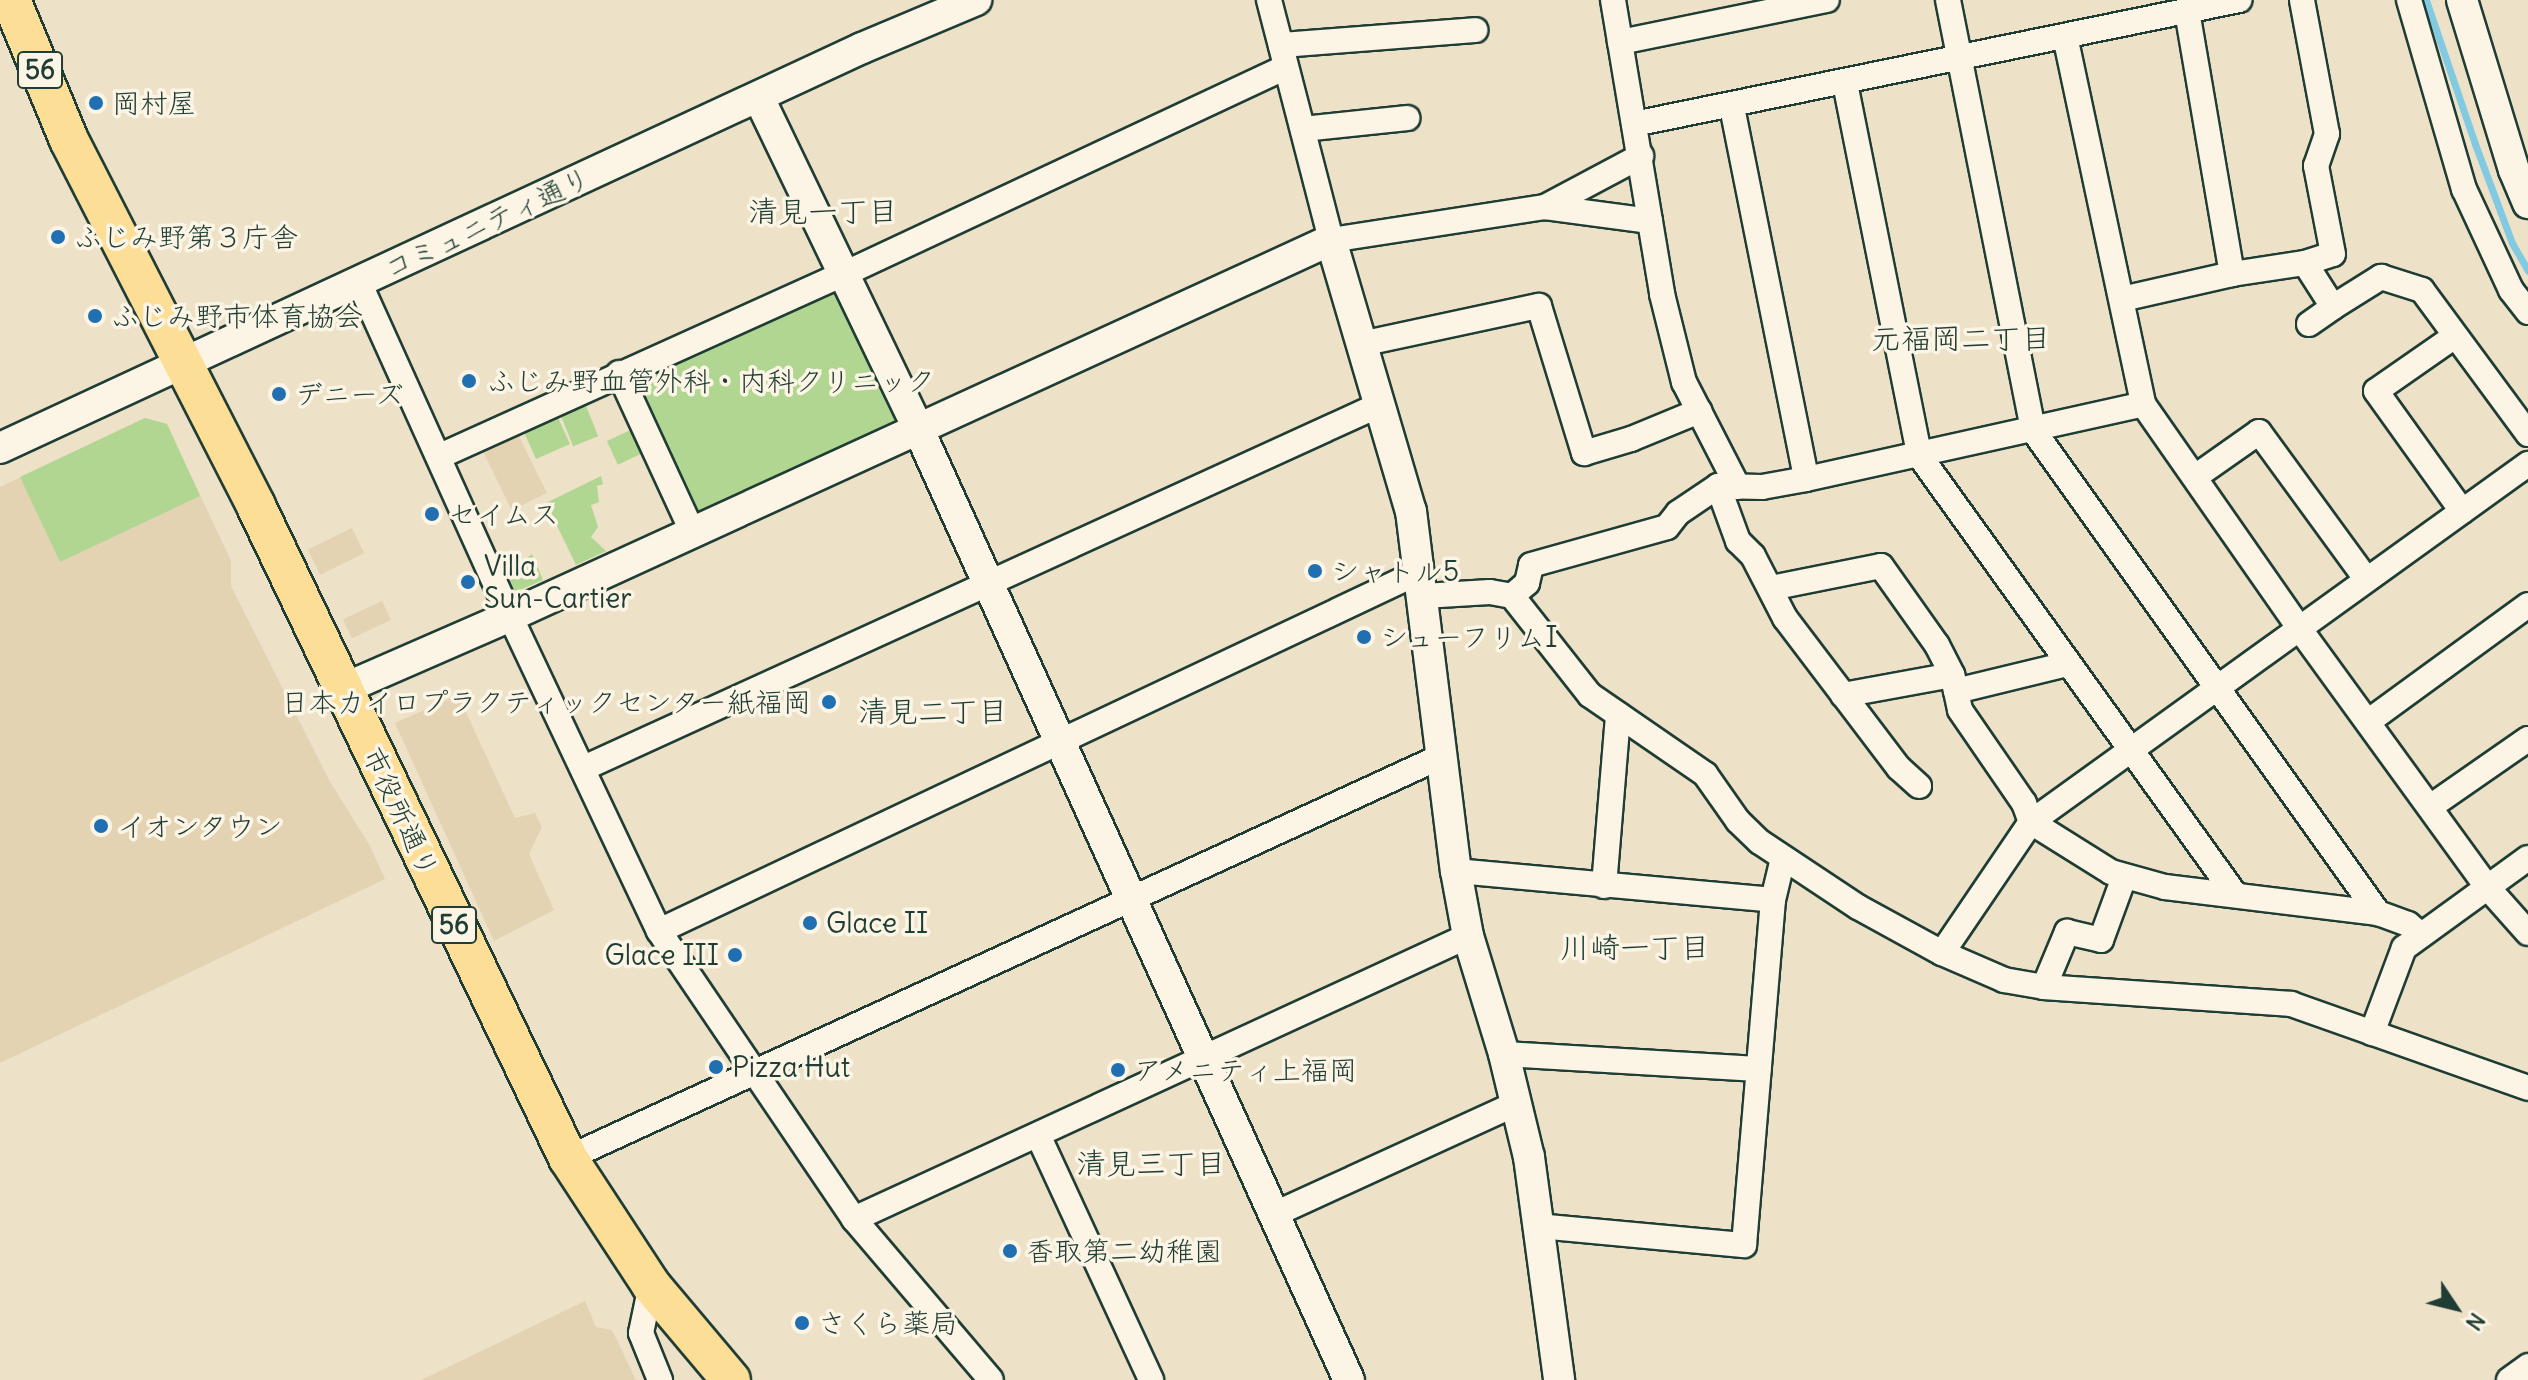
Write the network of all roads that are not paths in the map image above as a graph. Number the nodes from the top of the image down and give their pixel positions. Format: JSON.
{"nodes":[{"id":1,"x":11,"y":0,"type":"edge"},
{"id":2,"x":976,"y":0,"type":"edge"},
{"id":3,"x":1269,"y":0,"type":"edge"},
{"id":4,"x":1827,"y":0,"type":"edge"},
{"id":5,"x":1948,"y":0,"type":"edge"},
{"id":6,"x":2238,"y":0,"type":"edge"},
{"id":7,"x":2302,"y":0,"type":"edge"},
{"id":8,"x":2409,"y":0,"type":"edge"},
{"id":9,"x":2462,"y":0,"type":"edge"},
{"id":10,"x":934,"y":9,"type":"edge"},
{"id":11,"x":1615,"y":9,"type":"edge"},
{"id":12,"x":2187,"y":11,"type":"junction"},
{"id":13,"x":1475,"y":30,"type":"dead end"},
{"id":14,"x":2065,"y":36,"type":"junction"},
{"id":15,"x":1620,"y":42,"type":"junction"},
{"id":16,"x":1283,"y":56,"type":"junction"},
{"id":17,"x":1959,"y":58,"type":"junction"},
{"id":18,"x":1845,"y":83,"type":"junction"},
{"id":19,"x":759,"y":98,"type":"junction"},
{"id":20,"x":1732,"y":107,"type":"junction"},
{"id":21,"x":1407,"y":118,"type":"dead end"},
{"id":22,"x":1634,"y":124,"type":"junction"},
{"id":23,"x":1303,"y":129,"type":"junction"},
{"id":24,"x":1641,"y":156,"type":"junction"},
{"id":25,"x":2528,"y":203,"type":"edge"},
{"id":26,"x":1545,"y":207,"type":"junction"},
{"id":27,"x":1650,"y":221,"type":"junction"},
{"id":28,"x":1331,"y":240,"type":"junction"},
{"id":29,"x":2305,"y":263,"type":"junction"},
{"id":30,"x":844,"y":274,"type":"junction"},
{"id":31,"x":2232,"y":274,"type":"junction"},
{"id":32,"x":359,"y":282,"type":"junction"},
{"id":33,"x":2122,"y":299,"type":"junction"},
{"id":34,"x":2333,"y":307,"type":"junction"},
{"id":35,"x":2528,"y":312,"type":"edge"},
{"id":36,"x":2309,"y":324,"type":"dead end"},
{"id":37,"x":2455,"y":336,"type":"junction"},
{"id":38,"x":1361,"y":344,"type":"junction"},
{"id":39,"x":184,"y":364,"type":"junction"},
{"id":40,"x":619,"y":373,"type":"junction"},
{"id":41,"x":2143,"y":404,"type":"junction"},
{"id":42,"x":1379,"y":405,"type":"junction"},
{"id":43,"x":1699,"y":411,"type":"junction"},
{"id":44,"x":917,"y":426,"type":"junction"},
{"id":45,"x":2033,"y":430,"type":"junction"},
{"id":46,"x":2528,"y":434,"type":"edge"},
{"id":47,"x":0,"y":448,"type":"edge"},
{"id":48,"x":1919,"y":455,"type":"junction"},
{"id":49,"x":440,"y":456,"type":"junction"},
{"id":50,"x":2528,"y":464,"type":"edge"},
{"id":51,"x":2195,"y":477,"type":"junction"},
{"id":52,"x":1806,"y":479,"type":"junction"},
{"id":53,"x":1728,"y":487,"type":"junction"},
{"id":54,"x":2462,"y":511,"type":"junction"},
{"id":55,"x":692,"y":531,"type":"junction"},
{"id":56,"x":2366,"y":579,"type":"junction"},
{"id":57,"x":988,"y":584,"type":"junction"},
{"id":58,"x":1421,"y":584,"type":"junction"},
{"id":59,"x":1771,"y":588,"type":"junction"},
{"id":60,"x":1512,"y":596,"type":"junction"},
{"id":61,"x":2528,"y":605,"type":"edge"},
{"id":62,"x":510,"y":616,"type":"junction"},
{"id":63,"x":2299,"y":628,"type":"junction"},
{"id":64,"x":2068,"y":664,"type":"junction"},
{"id":65,"x":1954,"y":683,"type":"junction"},
{"id":66,"x":343,"y":689,"type":"junction"},
{"id":67,"x":2215,"y":689,"type":"junction"},
{"id":68,"x":1843,"y":695,"type":"junction"},
{"id":69,"x":1618,"y":715,"type":"junction"},
{"id":70,"x":2369,"y":721,"type":"junction"},
{"id":71,"x":2528,"y":739,"type":"edge"},
{"id":72,"x":1059,"y":744,"type":"junction"},
{"id":73,"x":2129,"y":750,"type":"junction"},
{"id":74,"x":1440,"y":757,"type":"junction"},
{"id":75,"x":584,"y":768,"type":"junction"},
{"id":76,"x":1919,"y":786,"type":"dead end"},
{"id":77,"x":2430,"y":807,"type":"junction"},
{"id":78,"x":2031,"y":822,"type":"junction"},
{"id":79,"x":1783,"y":858,"type":"junction"},
{"id":80,"x":2528,"y":858,"type":"edge"},
{"id":81,"x":1456,"y":871,"type":"junction"},
{"id":82,"x":2124,"y":877,"type":"junction"},
{"id":83,"x":1604,"y":886,"type":"junction"},
{"id":84,"x":2488,"y":888,"type":"junction"},
{"id":85,"x":2234,"y":893,"type":"junction"},
{"id":86,"x":1128,"y":898,"type":"junction"},
{"id":87,"x":1773,"y":900,"type":"junction"},
{"id":88,"x":2378,"y":913,"type":"junction"},
{"id":89,"x":659,"y":931,"type":"junction"},
{"id":90,"x":2528,"y":933,"type":"edge"},
{"id":91,"x":2421,"y":935,"type":"junction"},
{"id":92,"x":1468,"y":936,"type":"junction"},
{"id":93,"x":1942,"y":953,"type":"junction"},
{"id":94,"x":2044,"y":987,"type":"junction"},
{"id":95,"x":2372,"y":1033,"type":"junction"},
{"id":96,"x":1504,"y":1054,"type":"junction"},
{"id":97,"x":1201,"y":1059,"type":"junction"},
{"id":98,"x":1759,"y":1069,"type":"junction"},
{"id":99,"x":753,"y":1073,"type":"junction"},
{"id":100,"x":2528,"y":1088,"type":"edge"},
{"id":101,"x":1515,"y":1104,"type":"junction"},
{"id":102,"x":1038,"y":1135,"type":"junction"},
{"id":103,"x":568,"y":1158,"type":"junction"},
{"id":104,"x":1275,"y":1214,"type":"junction"},
{"id":105,"x":854,"y":1219,"type":"junction"},
{"id":106,"x":1538,"y":1226,"type":"junction"},
{"id":107,"x":651,"y":1285,"type":"junction"},
{"id":108,"x":2528,"y":1366,"type":"edge"},
{"id":109,"x":660,"y":1380,"type":"edge"},
{"id":110,"x":731,"y":1380,"type":"edge"},
{"id":111,"x":991,"y":1380,"type":"edge"},
{"id":112,"x":1151,"y":1380,"type":"edge"},
{"id":113,"x":1349,"y":1380,"type":"edge"},
{"id":114,"x":1559,"y":1380,"type":"edge"},
{"id":115,"x":2509,"y":1380,"type":"edge"}],
"edges":[{"from":1,"to":39,"type":"main road","name":"市役所通り","number":"56"},
{"from":2,"to":10,"type":"street","name":"コミュニティ通り"},
{"from":3,"to":16,"type":"street"},
{"from":4,"to":15,"type":"street"},
{"from":5,"to":17,"type":"street"},
{"from":6,"to":12,"type":"street"},
{"from":7,"to":29,"type":"street"},
{"from":8,"to":35,"type":"street"},
{"from":9,"to":25,"type":"street"},
{"from":10,"to":19,"type":"street","name":"コミュニティ通り"},
{"from":11,"to":15,"type":"street"},
{"from":12,"to":14,"type":"street"},
{"from":12,"to":31,"type":"street"},
{"from":13,"to":16,"type":"street"},
{"from":14,"to":17,"type":"street"},
{"from":14,"to":33,"type":"street"},
{"from":15,"to":22,"type":"street"},
{"from":16,"to":23,"type":"street"},
{"from":16,"to":30,"type":"street"},
{"from":17,"to":18,"type":"street"},
{"from":17,"to":45,"type":"street"},
{"from":18,"to":20,"type":"street"},
{"from":18,"to":48,"type":"street"},
{"from":19,"to":30,"type":"street"},
{"from":19,"to":32,"type":"street","name":"コミュニティ通り"},
{"from":20,"to":22,"type":"street"},
{"from":20,"to":52,"type":"street"},
{"from":21,"to":23,"type":"street"},
{"from":22,"to":24,"type":"street"},
{"from":23,"to":28,"type":"street"},
{"from":24,"to":26,"type":"street"},
{"from":24,"to":27,"type":"street"},
{"from":26,"to":27,"type":"street"},
{"from":26,"to":28,"type":"street"},
{"from":27,"to":43,"type":"street"},
{"from":28,"to":38,"type":"street"},
{"from":28,"to":44,"type":"street"},
{"from":29,"to":31,"type":"street"},
{"from":29,"to":34,"type":"street"},
{"from":30,"to":40,"type":"street"},
{"from":30,"to":44,"type":"street"},
{"from":31,"to":33,"type":"street"},
{"from":32,"to":39,"type":"street","name":"コミュニティ通り"},
{"from":32,"to":49,"type":"street"},
{"from":33,"to":41,"type":"street"},
{"from":34,"to":36,"type":"street"},
{"from":34,"to":37,"type":"street"},
{"from":37,"to":46,"type":"street"},
{"from":37,"to":54,"type":"street"},
{"from":38,"to":42,"type":"street"},
{"from":38,"to":43,"type":"street"},
{"from":39,"to":47,"type":"street","name":"コミュニティ通り"},
{"from":39,"to":66,"type":"main road","name":"市役所通り","number":"56"},
{"from":40,"to":49,"type":"street"},
{"from":40,"to":55,"type":"street"},
{"from":41,"to":45,"type":"street"},
{"from":41,"to":51,"type":"street"},
{"from":42,"to":57,"type":"street"},
{"from":42,"to":58,"type":"street"},
{"from":43,"to":53,"type":"street"},
{"from":44,"to":55,"type":"street"},
{"from":44,"to":57,"type":"street"},
{"from":45,"to":48,"type":"street"},
{"from":45,"to":67,"type":"street"},
{"from":48,"to":52,"type":"street"},
{"from":48,"to":64,"type":"street"},
{"from":49,"to":62,"type":"street"},
{"from":50,"to":54,"type":"street"},
{"from":51,"to":56,"type":"street"},
{"from":51,"to":63,"type":"street"},
{"from":52,"to":53,"type":"street"},
{"from":53,"to":59,"type":"street"},
{"from":53,"to":60,"type":"street"},
{"from":54,"to":56,"type":"street"},
{"from":55,"to":62,"type":"street"},
{"from":56,"to":63,"type":"street"},
{"from":57,"to":72,"type":"street"},
{"from":57,"to":75,"type":"street"},
{"from":58,"to":60,"type":"street"},
{"from":58,"to":72,"type":"street"},
{"from":58,"to":74,"type":"street"},
{"from":59,"to":65,"type":"street"},
{"from":59,"to":68,"type":"street"},
{"from":60,"to":69,"type":"street"},
{"from":61,"to":70,"type":"street"},
{"from":62,"to":66,"type":"street"},
{"from":62,"to":75,"type":"street"},
{"from":63,"to":67,"type":"street"},
{"from":63,"to":70,"type":"street"},
{"from":64,"to":65,"type":"street"},
{"from":64,"to":73,"type":"street"},
{"from":65,"to":68,"type":"street"},
{"from":65,"to":78,"type":"street"},
{"from":66,"to":103,"type":"main road","name":"市役所通り","number":"56"},
{"from":67,"to":73,"type":"street"},
{"from":67,"to":88,"type":"street"},
{"from":68,"to":76,"type":"street"},
{"from":69,"to":79,"type":"street"},
{"from":69,"to":83,"type":"street"},
{"from":70,"to":77,"type":"street"},
{"from":71,"to":77,"type":"street"},
{"from":72,"to":86,"type":"street"},
{"from":72,"to":89,"type":"street"},
{"from":73,"to":78,"type":"street"},
{"from":73,"to":85,"type":"street"},
{"from":74,"to":81,"type":"street"},
{"from":74,"to":86,"type":"street"},
{"from":75,"to":89,"type":"street"},
{"from":77,"to":84,"type":"street"},
{"from":78,"to":82,"type":"street"},
{"from":78,"to":93,"type":"street"},
{"from":79,"to":87,"type":"street"},
{"from":79,"to":93,"type":"street"},
{"from":80,"to":84,"type":"street"},
{"from":81,"to":83,"type":"street"},
{"from":81,"to":92,"type":"street"},
{"from":82,"to":85,"type":"street"},
{"from":82,"to":94,"type":"street"},
{"from":83,"to":87,"type":"street"},
{"from":84,"to":90,"type":"street"},
{"from":84,"to":91,"type":"street"},
{"from":85,"to":88,"type":"street"},
{"from":86,"to":97,"type":"street"},
{"from":86,"to":99,"type":"street"},
{"from":87,"to":98,"type":"street"},
{"from":88,"to":91,"type":"street"},
{"from":89,"to":99,"type":"street"},
{"from":91,"to":95,"type":"street"},
{"from":92,"to":96,"type":"street"},
{"from":92,"to":97,"type":"street"},
{"from":93,"to":94,"type":"street"},
{"from":94,"to":95,"type":"street"},
{"from":95,"to":100,"type":"street"},
{"from":96,"to":98,"type":"street"},
{"from":96,"to":101,"type":"street"},
{"from":97,"to":102,"type":"street"},
{"from":97,"to":104,"type":"street"},
{"from":98,"to":106,"type":"street"},
{"from":99,"to":103,"type":"street"},
{"from":99,"to":105,"type":"street"},
{"from":101,"to":104,"type":"street"},
{"from":101,"to":106,"type":"street"},
{"from":102,"to":105,"type":"street"},
{"from":102,"to":112,"type":"street"},
{"from":103,"to":107,"type":"main road","name":"市役所通り","number":"56"},
{"from":104,"to":113,"type":"street"},
{"from":105,"to":111,"type":"street"},
{"from":106,"to":114,"type":"street"},
{"from":107,"to":109,"type":"street"},
{"from":107,"to":110,"type":"main road","name":"市役所通り","number":"56"},
{"from":108,"to":115,"type":"street"}]}
